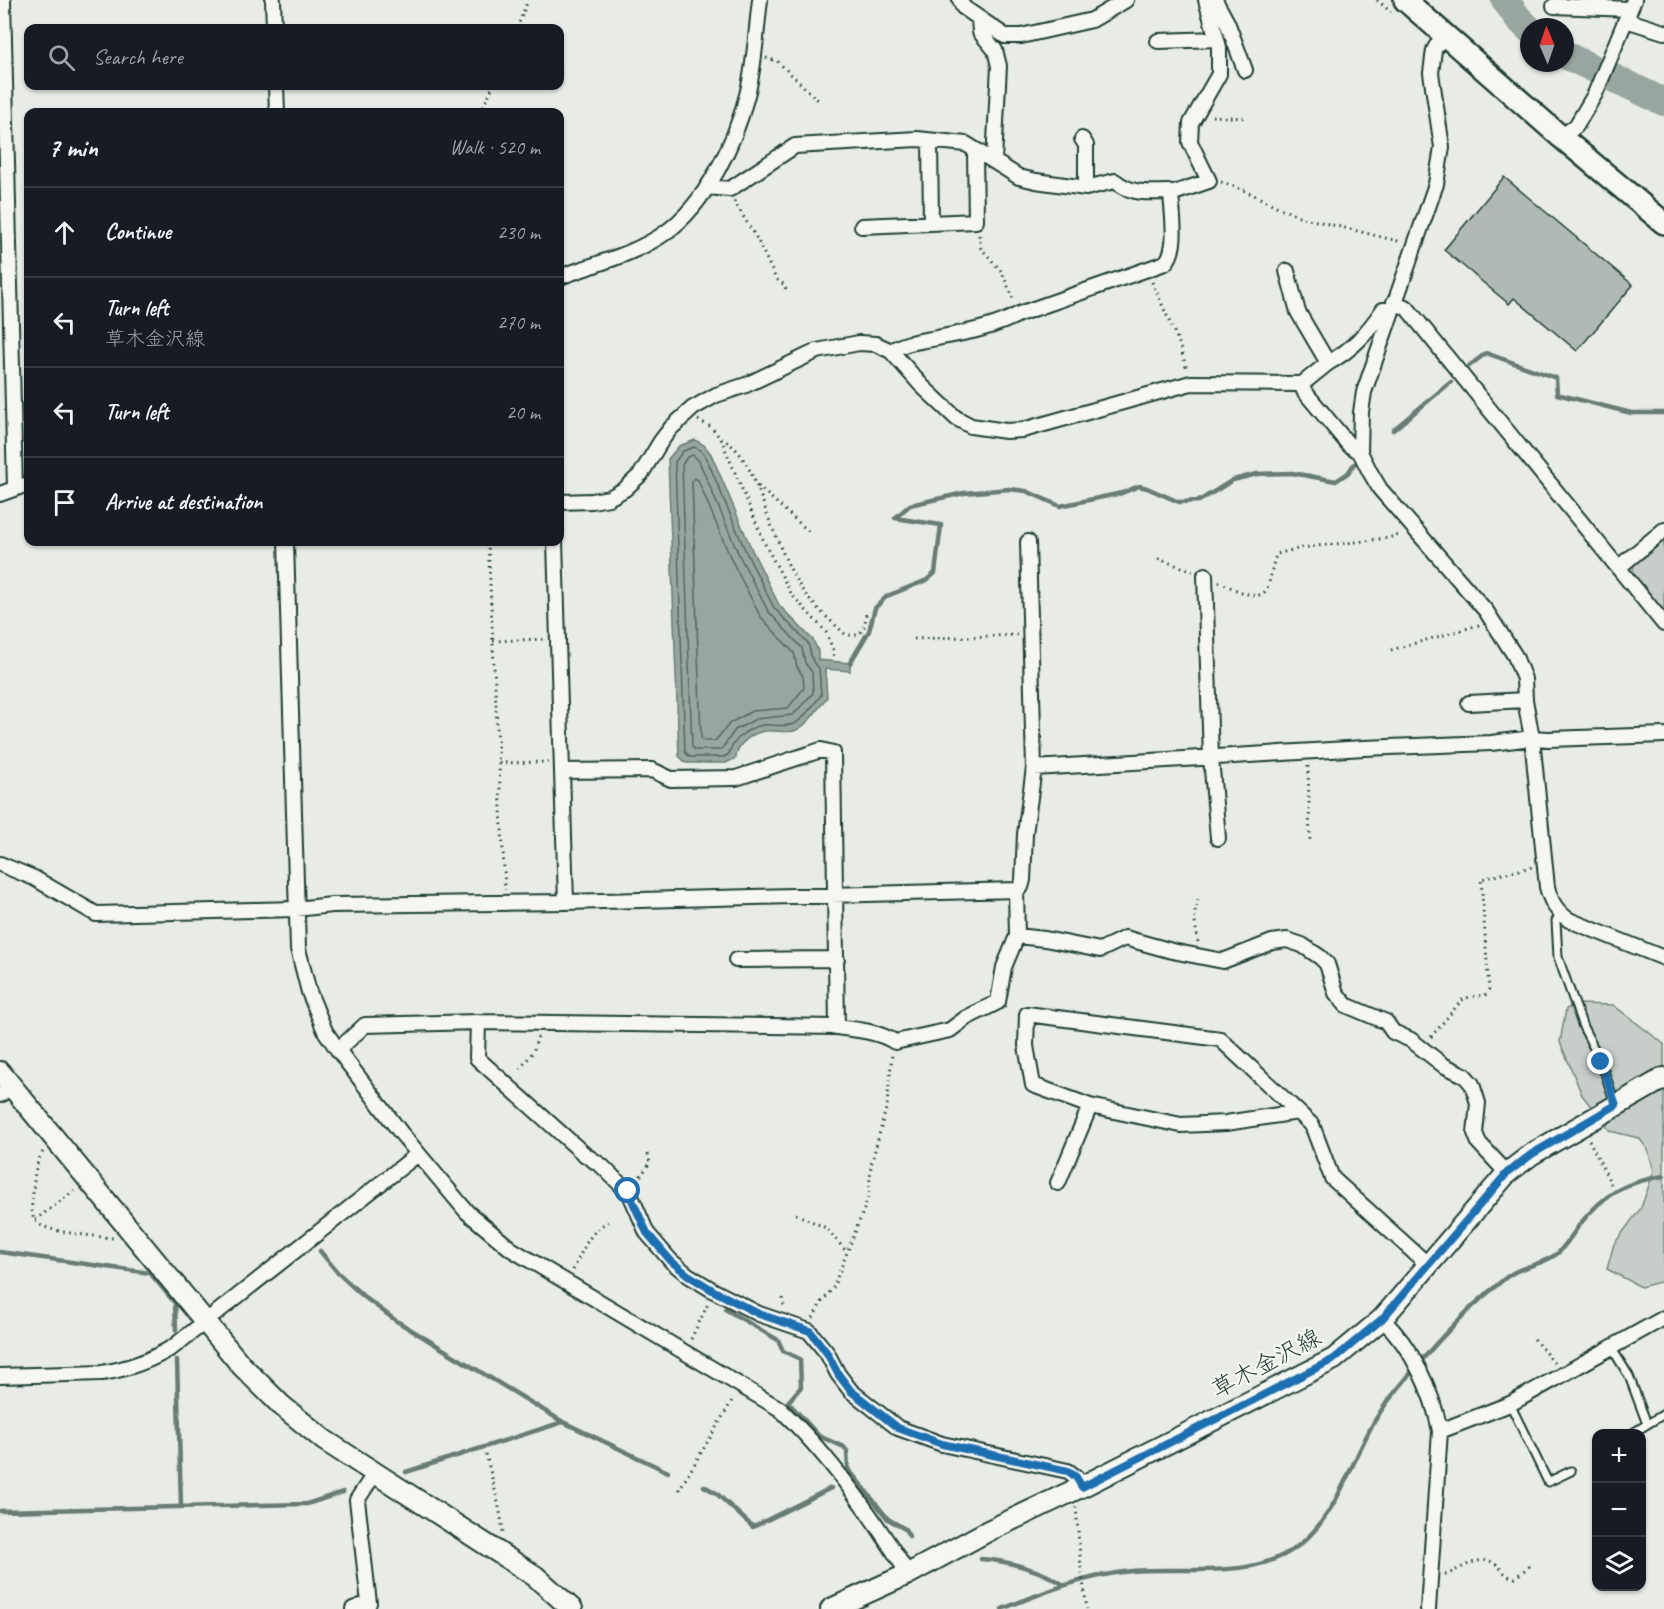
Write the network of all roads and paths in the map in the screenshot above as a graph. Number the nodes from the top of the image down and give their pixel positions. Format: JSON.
{"nodes":[{"id":1,"x":3,"y":0,"type":"edge"},
{"id":2,"x":273,"y":0,"type":"edge"},
{"id":3,"x":528,"y":0,"type":"edge"},
{"id":4,"x":760,"y":0,"type":"edge"},
{"id":5,"x":960,"y":0,"type":"edge"},
{"id":6,"x":1126,"y":0,"type":"edge"},
{"id":7,"x":1206,"y":0,"type":"edge"},
{"id":8,"x":1215,"y":0,"type":"edge"},
{"id":9,"x":1405,"y":0,"type":"edge"},
{"id":10,"x":1554,"y":6,"type":"dead end"},
{"id":11,"x":1630,"y":7,"type":"edge"},
{"id":12,"x":980,"y":19,"type":"junction"},
{"id":13,"x":274,"y":24,"type":"edge"},
{"id":14,"x":519,"y":24,"type":"edge"},
{"id":15,"x":1444,"y":33,"type":"junction"},
{"id":16,"x":1664,"y":33,"type":"edge"},
{"id":17,"x":1217,"y":39,"type":"junction"},
{"id":18,"x":1158,"y":42,"type":"dead end"},
{"id":19,"x":753,"y":54,"type":"junction"},
{"id":20,"x":1245,"y":69,"type":"dead end"},
{"id":21,"x":276,"y":90,"type":"edge"},
{"id":22,"x":491,"y":90,"type":"edge"},
{"id":23,"x":818,"y":100,"type":"dead end"},
{"id":24,"x":277,"y":108,"type":"edge"},
{"id":25,"x":483,"y":108,"type":"edge"},
{"id":26,"x":1198,"y":111,"type":"junction"},
{"id":27,"x":1246,"y":118,"type":"dead end"},
{"id":28,"x":1561,"y":137,"type":"junction"},
{"id":29,"x":1082,"y":139,"type":"dead end"},
{"id":30,"x":930,"y":141,"type":"junction"},
{"id":31,"x":975,"y":151,"type":"junction"},
{"id":32,"x":994,"y":160,"type":"junction"},
{"id":33,"x":1209,"y":181,"type":"junction"},
{"id":34,"x":707,"y":187,"type":"junction"},
{"id":35,"x":1086,"y":188,"type":"junction"},
{"id":36,"x":726,"y":189,"type":"junction"},
{"id":37,"x":1171,"y":194,"type":"junction"},
{"id":38,"x":976,"y":220,"type":"junction"},
{"id":39,"x":931,"y":223,"type":"junction"},
{"id":40,"x":1664,"y":223,"type":"edge"},
{"id":41,"x":862,"y":226,"type":"dead end"},
{"id":42,"x":1415,"y":245,"type":"junction"},
{"id":43,"x":1147,"y":269,"type":"junction"},
{"id":44,"x":1287,"y":271,"type":"dead end"},
{"id":45,"x":564,"y":276,"type":"edge"},
{"id":46,"x":786,"y":291,"type":"dead end"},
{"id":47,"x":1393,"y":306,"type":"junction"},
{"id":48,"x":1019,"y":314,"type":"junction"},
{"id":49,"x":891,"y":351,"type":"junction"},
{"id":50,"x":1328,"y":363,"type":"junction"},
{"id":51,"x":1188,"y":384,"type":"junction"},
{"id":52,"x":1302,"y":384,"type":"junction"},
{"id":53,"x":687,"y":414,"type":"junction"},
{"id":54,"x":721,"y":438,"type":"junction"},
{"id":55,"x":1360,"y":452,"type":"junction"},
{"id":56,"x":22,"y":486,"type":"edge"},
{"id":57,"x":757,"y":486,"type":"junction"},
{"id":58,"x":0,"y":494,"type":"edge"},
{"id":59,"x":564,"y":502,"type":"edge"},
{"id":60,"x":1664,"y":530,"type":"edge"},
{"id":61,"x":808,"y":531,"type":"dead end"},
{"id":62,"x":1415,"y":531,"type":"junction"},
{"id":63,"x":1028,"y":542,"type":"dead end"},
{"id":64,"x":286,"y":546,"type":"edge"},
{"id":65,"x":488,"y":546,"type":"edge"},
{"id":66,"x":555,"y":546,"type":"edge"},
{"id":67,"x":1158,"y":559,"type":"dead end"},
{"id":68,"x":1619,"y":567,"type":"junction"},
{"id":69,"x":1205,"y":575,"type":"junction"},
{"id":70,"x":866,"y":610,"type":"dead end"},
{"id":71,"x":1491,"y":620,"type":"junction"},
{"id":72,"x":1664,"y":624,"type":"edge"},
{"id":73,"x":1030,"y":634,"type":"junction"},
{"id":74,"x":558,"y":638,"type":"junction"},
{"id":75,"x":914,"y":639,"type":"dead end"},
{"id":76,"x":493,"y":641,"type":"junction"},
{"id":77,"x":1391,"y":650,"type":"dead end"},
{"id":78,"x":833,"y":659,"type":"dead end"},
{"id":79,"x":1525,"y":699,"type":"junction"},
{"id":80,"x":1469,"y":703,"type":"dead end"},
{"id":81,"x":1664,"y":735,"type":"edge"},
{"id":82,"x":1532,"y":738,"type":"junction"},
{"id":83,"x":1308,"y":753,"type":"junction"},
{"id":84,"x":1212,"y":758,"type":"junction"},
{"id":85,"x":499,"y":763,"type":"junction"},
{"id":86,"x":562,"y":766,"type":"junction"},
{"id":87,"x":1034,"y":768,"type":"junction"},
{"id":88,"x":1218,"y":838,"type":"dead end"},
{"id":89,"x":1310,"y":842,"type":"dead end"},
{"id":90,"x":0,"y":864,"type":"edge"},
{"id":91,"x":1545,"y":864,"type":"junction"},
{"id":92,"x":1016,"y":890,"type":"junction"},
{"id":93,"x":836,"y":895,"type":"junction"},
{"id":94,"x":1198,"y":896,"type":"dead end"},
{"id":95,"x":566,"y":902,"type":"junction"},
{"id":96,"x":506,"y":903,"type":"junction"},
{"id":97,"x":296,"y":909,"type":"junction"},
{"id":98,"x":1560,"y":914,"type":"junction"},
{"id":99,"x":1017,"y":936,"type":"junction"},
{"id":100,"x":1197,"y":956,"type":"junction"},
{"id":101,"x":1664,"y":958,"type":"edge"},
{"id":102,"x":837,"y":959,"type":"junction"},
{"id":103,"x":736,"y":960,"type":"dead end"},
{"id":104,"x":478,"y":1022,"type":"junction"},
{"id":105,"x":537,"y":1023,"type":"junction"},
{"id":106,"x":837,"y":1027,"type":"junction"},
{"id":107,"x":892,"y":1040,"type":"junction"},
{"id":108,"x":1422,"y":1048,"type":"junction"},
{"id":109,"x":338,"y":1050,"type":"junction"},
{"id":110,"x":520,"y":1069,"type":"dead end"},
{"id":111,"x":1664,"y":1078,"type":"edge"},
{"id":112,"x":4,"y":1084,"type":"edge"},
{"id":113,"x":1616,"y":1105,"type":"junction"},
{"id":114,"x":1090,"y":1106,"type":"junction"},
{"id":115,"x":1298,"y":1112,"type":"junction"},
{"id":116,"x":1581,"y":1125,"type":"junction"},
{"id":117,"x":58,"y":1141,"type":"junction"},
{"id":118,"x":648,"y":1154,"type":"dead end"},
{"id":119,"x":418,"y":1155,"type":"junction"},
{"id":120,"x":1507,"y":1173,"type":"junction"},
{"id":121,"x":90,"y":1180,"type":"junction"},
{"id":122,"x":1058,"y":1183,"type":"dead end"},
{"id":123,"x":1611,"y":1184,"type":"dead end"},
{"id":124,"x":628,"y":1191,"type":"junction"},
{"id":125,"x":796,"y":1214,"type":"dead end"},
{"id":126,"x":35,"y":1220,"type":"junction"},
{"id":127,"x":608,"y":1222,"type":"dead end"},
{"id":128,"x":135,"y":1235,"type":"junction"},
{"id":129,"x":846,"y":1251,"type":"junction"},
{"id":130,"x":1427,"y":1264,"type":"junction"},
{"id":131,"x":566,"y":1281,"type":"junction"},
{"id":132,"x":714,"y":1291,"type":"junction"},
{"id":133,"x":1382,"y":1319,"type":"junction"},
{"id":134,"x":206,"y":1322,"type":"junction"},
{"id":135,"x":1662,"y":1322,"type":"edge"},
{"id":136,"x":810,"y":1331,"type":"junction"},
{"id":137,"x":1534,"y":1339,"type":"dead end"},
{"id":138,"x":1611,"y":1347,"type":"junction"},
{"id":139,"x":685,"y":1352,"type":"junction"},
{"id":140,"x":1563,"y":1374,"type":"junction"},
{"id":141,"x":0,"y":1376,"type":"edge"},
{"id":142,"x":742,"y":1385,"type":"junction"},
{"id":143,"x":1510,"y":1404,"type":"junction"},
{"id":144,"x":1664,"y":1414,"type":"edge"},
{"id":145,"x":1647,"y":1424,"type":"junction"},
{"id":146,"x":1639,"y":1429,"type":"edge"},
{"id":147,"x":1440,"y":1431,"type":"junction"},
{"id":148,"x":486,"y":1454,"type":"dead end"},
{"id":149,"x":1571,"y":1471,"type":"dead end"},
{"id":150,"x":375,"y":1473,"type":"junction"},
{"id":151,"x":1076,"y":1489,"type":"junction"},
{"id":152,"x":679,"y":1490,"type":"dead end"},
{"id":153,"x":497,"y":1552,"type":"junction"},
{"id":154,"x":1532,"y":1564,"type":"dead end"},
{"id":155,"x":908,"y":1574,"type":"junction"},
{"id":156,"x":1430,"y":1579,"type":"junction"},
{"id":157,"x":353,"y":1609,"type":"edge"},
{"id":158,"x":572,"y":1609,"type":"edge"},
{"id":159,"x":831,"y":1609,"type":"edge"},
{"id":160,"x":1087,"y":1609,"type":"edge"},
{"id":161,"x":1428,"y":1609,"type":"edge"}],
"edges":[{"from":1,"to":56,"type":"street"},
{"from":2,"to":13,"type":"street"},
{"from":3,"to":14,"type":"path"},
{"from":4,"to":19,"type":"street"},
{"from":5,"to":12,"type":"street"},
{"from":6,"to":12,"type":"street"},
{"from":7,"to":17,"type":"street"},
{"from":8,"to":20,"type":"street"},
{"from":9,"to":15,"type":"main road"},
{"from":10,"to":11,"type":"street"},
{"from":11,"to":16,"type":"street"},
{"from":11,"to":28,"type":"street"},
{"from":12,"to":32,"type":"street"},
{"from":15,"to":28,"type":"main road"},
{"from":15,"to":42,"type":"street"},
{"from":17,"to":18,"type":"street"},
{"from":17,"to":26,"type":"street"},
{"from":19,"to":23,"type":"path"},
{"from":19,"to":34,"type":"street"},
{"from":21,"to":24,"type":"street"},
{"from":22,"to":25,"type":"path"},
{"from":26,"to":27,"type":"path"},
{"from":26,"to":33,"type":"street"},
{"from":28,"to":40,"type":"main road"},
{"from":29,"to":35,"type":"street"},
{"from":30,"to":31,"type":"street"},
{"from":30,"to":36,"type":"street"},
{"from":30,"to":39,"type":"street"},
{"from":31,"to":32,"type":"street"},
{"from":31,"to":38,"type":"street"},
{"from":32,"to":35,"type":"street"},
{"from":33,"to":37,"type":"street"},
{"from":33,"to":42,"type":"path"},
{"from":34,"to":36,"type":"street"},
{"from":34,"to":45,"type":"street"},
{"from":35,"to":37,"type":"street"},
{"from":36,"to":46,"type":"path"},
{"from":37,"to":43,"type":"street"},
{"from":38,"to":39,"type":"street"},
{"from":38,"to":48,"type":"path"},
{"from":39,"to":41,"type":"street"},
{"from":42,"to":47,"type":"street"},
{"from":43,"to":48,"type":"street"},
{"from":43,"to":51,"type":"path"},
{"from":44,"to":50,"type":"street"},
{"from":47,"to":50,"type":"street"},
{"from":47,"to":55,"type":"street"},
{"from":47,"to":68,"type":"street"},
{"from":48,"to":49,"type":"street"},
{"from":49,"to":51,"type":"street"},
{"from":49,"to":53,"type":"street"},
{"from":50,"to":52,"type":"street"},
{"from":51,"to":52,"type":"street"},
{"from":52,"to":55,"type":"street"},
{"from":53,"to":54,"type":"path"},
{"from":53,"to":59,"type":"street"},
{"from":54,"to":57,"type":"path"},
{"from":54,"to":78,"type":"path"},
{"from":55,"to":62,"type":"street"},
{"from":56,"to":58,"type":"street"},
{"from":57,"to":61,"type":"path"},
{"from":57,"to":70,"type":"path"},
{"from":60,"to":68,"type":"street"},
{"from":62,"to":69,"type":"path"},
{"from":62,"to":71,"type":"street"},
{"from":63,"to":73,"type":"street"},
{"from":64,"to":97,"type":"street"},
{"from":65,"to":76,"type":"path"},
{"from":66,"to":74,"type":"street"},
{"from":67,"to":69,"type":"path"},
{"from":68,"to":72,"type":"street"},
{"from":69,"to":84,"type":"street"},
{"from":71,"to":77,"type":"path"},
{"from":71,"to":79,"type":"street"},
{"from":73,"to":75,"type":"path"},
{"from":73,"to":87,"type":"street"},
{"from":74,"to":76,"type":"path"},
{"from":74,"to":86,"type":"street"},
{"from":76,"to":85,"type":"path"},
{"from":79,"to":80,"type":"street"},
{"from":79,"to":82,"type":"street"},
{"from":81,"to":82,"type":"street"},
{"from":82,"to":83,"type":"street"},
{"from":82,"to":91,"type":"street"},
{"from":83,"to":84,"type":"street"},
{"from":83,"to":89,"type":"path"},
{"from":84,"to":87,"type":"street"},
{"from":84,"to":88,"type":"street"},
{"from":85,"to":86,"type":"path"},
{"from":85,"to":96,"type":"path"},
{"from":86,"to":93,"type":"street"},
{"from":86,"to":95,"type":"street"},
{"from":87,"to":92,"type":"street"},
{"from":90,"to":97,"type":"street"},
{"from":91,"to":98,"type":"street"},
{"from":91,"to":108,"type":"path"},
{"from":92,"to":93,"type":"street"},
{"from":92,"to":99,"type":"street"},
{"from":93,"to":95,"type":"street"},
{"from":93,"to":102,"type":"street"},
{"from":94,"to":100,"type":"path"},
{"from":95,"to":96,"type":"street"},
{"from":96,"to":97,"type":"street"},
{"from":97,"to":109,"type":"street"},
{"from":98,"to":101,"type":"street"},
{"from":98,"to":113,"type":"lane"},
{"from":99,"to":100,"type":"street"},
{"from":99,"to":107,"type":"street"},
{"from":100,"to":108,"type":"street"},
{"from":102,"to":103,"type":"street"},
{"from":102,"to":106,"type":"street"},
{"from":104,"to":105,"type":"street"},
{"from":104,"to":109,"type":"street"},
{"from":104,"to":124,"type":"street"},
{"from":105,"to":106,"type":"street"},
{"from":105,"to":110,"type":"path"},
{"from":106,"to":107,"type":"street"},
{"from":107,"to":129,"type":"path"},
{"from":108,"to":120,"type":"street"},
{"from":109,"to":119,"type":"street"},
{"from":111,"to":113,"type":"main road","name":"草木金沢線"},
{"from":112,"to":117,"type":"main road"},
{"from":113,"to":116,"type":"main road","name":"草木金沢線"},
{"from":114,"to":115,"type":"street"},
{"from":114,"to":115,"type":"street"},
{"from":114,"to":122,"type":"street"},
{"from":115,"to":130,"type":"street"},
{"from":116,"to":120,"type":"main road","name":"草木金沢線"},
{"from":116,"to":123,"type":"path"},
{"from":117,"to":121,"type":"main road"},
{"from":117,"to":126,"type":"path"},
{"from":118,"to":124,"type":"path"},
{"from":119,"to":131,"type":"street"},
{"from":119,"to":134,"type":"street"},
{"from":120,"to":130,"type":"main road","name":"草木金沢線"},
{"from":121,"to":126,"type":"path"},
{"from":121,"to":128,"type":"main road"},
{"from":124,"to":132,"type":"street"},
{"from":125,"to":129,"type":"path"},
{"from":126,"to":128,"type":"path"},
{"from":127,"to":131,"type":"path"},
{"from":128,"to":134,"type":"main road"},
{"from":129,"to":136,"type":"path"},
{"from":130,"to":133,"type":"main road","name":"草木金沢線"},
{"from":131,"to":139,"type":"street"},
{"from":132,"to":136,"type":"street"},
{"from":132,"to":139,"type":"path"},
{"from":133,"to":147,"type":"street"},
{"from":133,"to":151,"type":"main road","name":"草木金沢線"},
{"from":134,"to":141,"type":"street"},
{"from":134,"to":150,"type":"main road"},
{"from":135,"to":138,"type":"street"},
{"from":136,"to":151,"type":"street"},
{"from":137,"to":140,"type":"path"},
{"from":138,"to":140,"type":"street"},
{"from":138,"to":145,"type":"lane"},
{"from":139,"to":142,"type":"street"},
{"from":140,"to":143,"type":"street"},
{"from":142,"to":152,"type":"path"},
{"from":142,"to":155,"type":"street"},
{"from":143,"to":147,"type":"street"},
{"from":143,"to":149,"type":"lane"},
{"from":144,"to":145,"type":"lane"},
{"from":145,"to":146,"type":"lane"},
{"from":147,"to":156,"type":"street"},
{"from":148,"to":153,"type":"path"},
{"from":150,"to":153,"type":"main road"},
{"from":150,"to":157,"type":"street"},
{"from":151,"to":155,"type":"main road","name":"草木金沢線"},
{"from":151,"to":160,"type":"path"},
{"from":153,"to":158,"type":"main road"},
{"from":154,"to":156,"type":"path"},
{"from":155,"to":159,"type":"main road","name":"草木金沢線"},
{"from":156,"to":161,"type":"street"}]}
